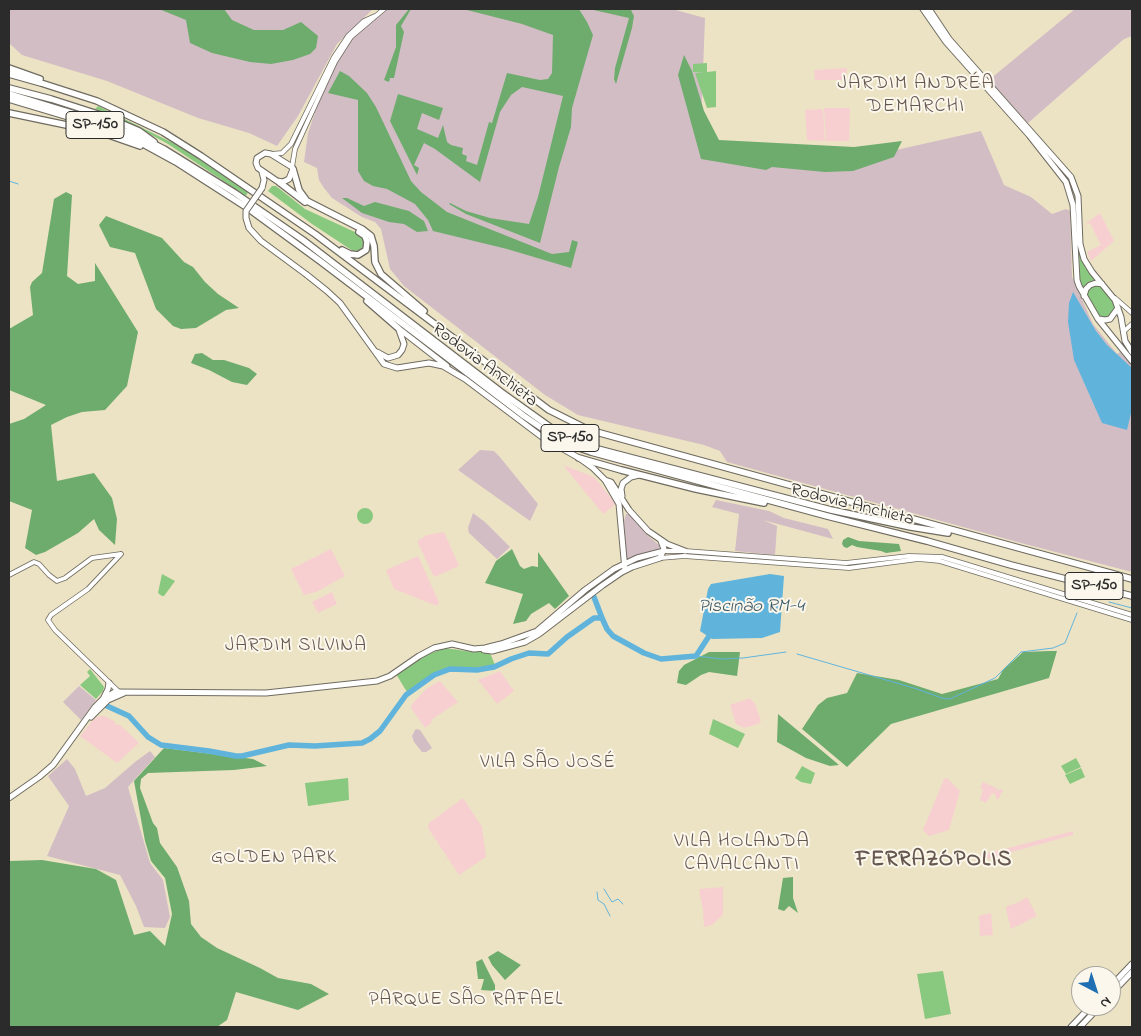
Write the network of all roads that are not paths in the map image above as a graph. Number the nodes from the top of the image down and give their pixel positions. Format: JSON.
{"nodes":[{"id":1,"x":384,"y":9,"type":"edge"},
{"id":2,"x":923,"y":9,"type":"edge"},
{"id":3,"x":929,"y":9,"type":"edge"},
{"id":4,"x":375,"y":16,"type":"junction"},
{"id":5,"x":9,"y":68,"type":"edge"},
{"id":6,"x":9,"y":74,"type":"edge"},
{"id":7,"x":9,"y":88,"type":"edge"},
{"id":8,"x":57,"y":88,"type":"junction"},
{"id":9,"x":9,"y":94,"type":"edge"},
{"id":10,"x":9,"y":99,"type":"edge"},
{"id":11,"x":9,"y":113,"type":"edge"},
{"id":12,"x":164,"y":149,"type":"junction"},
{"id":13,"x":271,"y":154,"type":"junction"},
{"id":14,"x":176,"y":162,"type":"junction"},
{"id":15,"x":292,"y":168,"type":"junction"},
{"id":16,"x":262,"y":171,"type":"junction"},
{"id":17,"x":279,"y":181,"type":"junction"},
{"id":18,"x":262,"y":187,"type":"junction"},
{"id":19,"x":315,"y":234,"type":"junction"},
{"id":20,"x":320,"y":261,"type":"junction"},
{"id":21,"x":1102,"y":284,"type":"junction"},
{"id":22,"x":1084,"y":296,"type":"junction"},
{"id":23,"x":1113,"y":296,"type":"junction"},
{"id":24,"x":1118,"y":308,"type":"junction"},
{"id":25,"x":1131,"y":313,"type":"edge"},
{"id":26,"x":1098,"y":318,"type":"junction"},
{"id":27,"x":1132,"y":324,"type":"edge"},
{"id":28,"x":398,"y":328,"type":"junction"},
{"id":29,"x":1108,"y":332,"type":"junction"},
{"id":30,"x":1123,"y":332,"type":"junction"},
{"id":31,"x":451,"y":336,"type":"junction"},
{"id":32,"x":372,"y":348,"type":"junction"},
{"id":33,"x":1132,"y":352,"type":"edge"},
{"id":34,"x":1132,"y":361,"type":"edge"},
{"id":35,"x":464,"y":379,"type":"junction"},
{"id":36,"x":580,"y":458,"type":"junction"},
{"id":37,"x":640,"y":475,"type":"junction"},
{"id":38,"x":605,"y":480,"type":"junction"},
{"id":39,"x":622,"y":497,"type":"junction"},
{"id":40,"x":629,"y":510,"type":"junction"},
{"id":41,"x":808,"y":511,"type":"junction"},
{"id":42,"x":621,"y":513,"type":"junction"},
{"id":43,"x":972,"y":536,"type":"junction"},
{"id":44,"x":662,"y":541,"type":"junction"},
{"id":45,"x":664,"y":551,"type":"junction"},
{"id":46,"x":685,"y":551,"type":"junction"},
{"id":47,"x":660,"y":558,"type":"junction"},
{"id":48,"x":625,"y":563,"type":"junction"},
{"id":49,"x":625,"y":570,"type":"junction"},
{"id":50,"x":9,"y":575,"type":"edge"},
{"id":51,"x":1132,"y":579,"type":"edge"},
{"id":52,"x":1132,"y":596,"type":"edge"},
{"id":53,"x":1132,"y":615,"type":"edge"},
{"id":54,"x":1132,"y":620,"type":"edge"},
{"id":55,"x":501,"y":644,"type":"junction"},
{"id":56,"x":466,"y":648,"type":"junction"},
{"id":57,"x":492,"y":651,"type":"junction"},
{"id":58,"x":109,"y":683,"type":"junction"},
{"id":59,"x":118,"y":691,"type":"junction"},
{"id":60,"x":129,"y":692,"type":"junction"},
{"id":61,"x":103,"y":699,"type":"junction"},
{"id":62,"x":80,"y":729,"type":"junction"},
{"id":63,"x":9,"y":798,"type":"edge"},
{"id":64,"x":1132,"y":964,"type":"edge"},
{"id":65,"x":1132,"y":972,"type":"edge"},
{"id":66,"x":1121,"y":976,"type":"edge"},
{"id":67,"x":1121,"y":984,"type":"edge"},
{"id":68,"x":1081,"y":1016,"type":"edge"},
{"id":69,"x":1090,"y":1016,"type":"edge"},
{"id":70,"x":1071,"y":1027,"type":"edge"},
{"id":71,"x":1080,"y":1027,"type":"edge"}],
"edges":[{"from":1,"to":4,"type":"street"},
{"from":2,"to":22,"type":"main road"},
{"from":3,"to":21,"type":"main road"},
{"from":4,"to":13,"type":"street"},
{"from":4,"to":15,"type":"street"},
{"from":5,"to":8,"type":"highway"},
{"from":6,"to":8,"type":"highway","name":"Rodovia Anchieta","number":"SP-150"},
{"from":7,"to":12,"type":"highway"},
{"from":8,"to":19,"type":"highway","name":"Rodovia Anchieta","number":"SP-150"},
{"from":9,"to":12,"type":"highway","name":"Rodovia Anchieta","number":"SP-150"},
{"from":10,"to":14,"type":"highway","name":"Rodovia Anchieta","number":"SP-150"},
{"from":11,"to":14,"type":"highway"},
{"from":12,"to":43,"type":"highway","name":"Rodovia Anchieta","number":"SP-150"},
{"from":13,"to":15,"type":"main road"},
{"from":13,"to":16,"type":"main road"},
{"from":14,"to":20,"type":"highway","name":"Rodovia Anchieta","number":"SP-150"},
{"from":15,"to":17,"type":"main road"},
{"from":15,"to":31,"type":"highway"},
{"from":16,"to":17,"type":"main road"},
{"from":16,"to":18,"type":"main road"},
{"from":17,"to":18,"type":"main road"},
{"from":17,"to":19,"type":"highway"},
{"from":18,"to":32,"type":"main road","bridge":true},
{"from":19,"to":31,"type":"highway","name":"Rodovia Anchieta","number":"SP-150"},
{"from":20,"to":28,"type":"highway"},
{"from":20,"to":41,"type":"highway","name":"Rodovia Anchieta","number":"SP-150"},
{"from":21,"to":22,"type":"main road"},
{"from":21,"to":23,"type":"main road"},
{"from":22,"to":26,"type":"main road"},
{"from":23,"to":24,"type":"main road"},
{"from":23,"to":25,"type":"street"},
{"from":24,"to":26,"type":"main road"},
{"from":24,"to":30,"type":"main road"},
{"from":26,"to":29,"type":"main road"},
{"from":27,"to":30,"type":"street"},
{"from":28,"to":32,"type":"main road"},
{"from":28,"to":35,"type":"main road"},
{"from":29,"to":30,"type":"main road"},
{"from":29,"to":34,"type":"main road"},
{"from":30,"to":33,"type":"main road"},
{"from":31,"to":43,"type":"highway","name":"Rodovia Anchieta","number":"SP-150"},
{"from":32,"to":35,"type":"main road"},
{"from":35,"to":36,"type":"main road"},
{"from":36,"to":37,"type":"highway"},
{"from":36,"to":38,"type":"main road"},
{"from":37,"to":39,"type":"main road"},
{"from":37,"to":41,"type":"highway"},
{"from":38,"to":39,"type":"main road"},
{"from":38,"to":42,"type":"main road"},
{"from":39,"to":40,"type":"main road"},
{"from":40,"to":42,"type":"main road"},
{"from":40,"to":44,"type":"main road"},
{"from":41,"to":52,"type":"highway","name":"Rodovia Anchieta","number":"SP-150"},
{"from":42,"to":48,"type":"main road"},
{"from":43,"to":51,"type":"highway","name":"Rodovia Anchieta","number":"SP-150"},
{"from":44,"to":45,"type":"main road"},
{"from":44,"to":46,"type":"main road"},
{"from":45,"to":46,"type":"street"},
{"from":45,"to":47,"type":"main road"},
{"from":45,"to":48,"type":"main road"},
{"from":46,"to":53,"type":"street"},
{"from":47,"to":49,"type":"main road"},
{"from":47,"to":54,"type":"street"},
{"from":48,"to":49,"type":"main road"},
{"from":48,"to":55,"type":"main road"},
{"from":49,"to":57,"type":"main road"},
{"from":50,"to":58,"type":"street"},
{"from":55,"to":56,"type":"main road"},
{"from":55,"to":57,"type":"main road"},
{"from":56,"to":57,"type":"main road"},
{"from":56,"to":60,"type":"main road"},
{"from":58,"to":59,"type":"street"},
{"from":58,"to":61,"type":"main road"},
{"from":59,"to":60,"type":"main road"},
{"from":59,"to":61,"type":"main road"},
{"from":60,"to":62,"type":"main road"},
{"from":61,"to":62,"type":"main road"},
{"from":62,"to":63,"type":"main road"},
{"from":64,"to":66,"type":"main road"},
{"from":65,"to":67,"type":"main road"},
{"from":68,"to":70,"type":"main road"},
{"from":69,"to":71,"type":"main road"}]}
